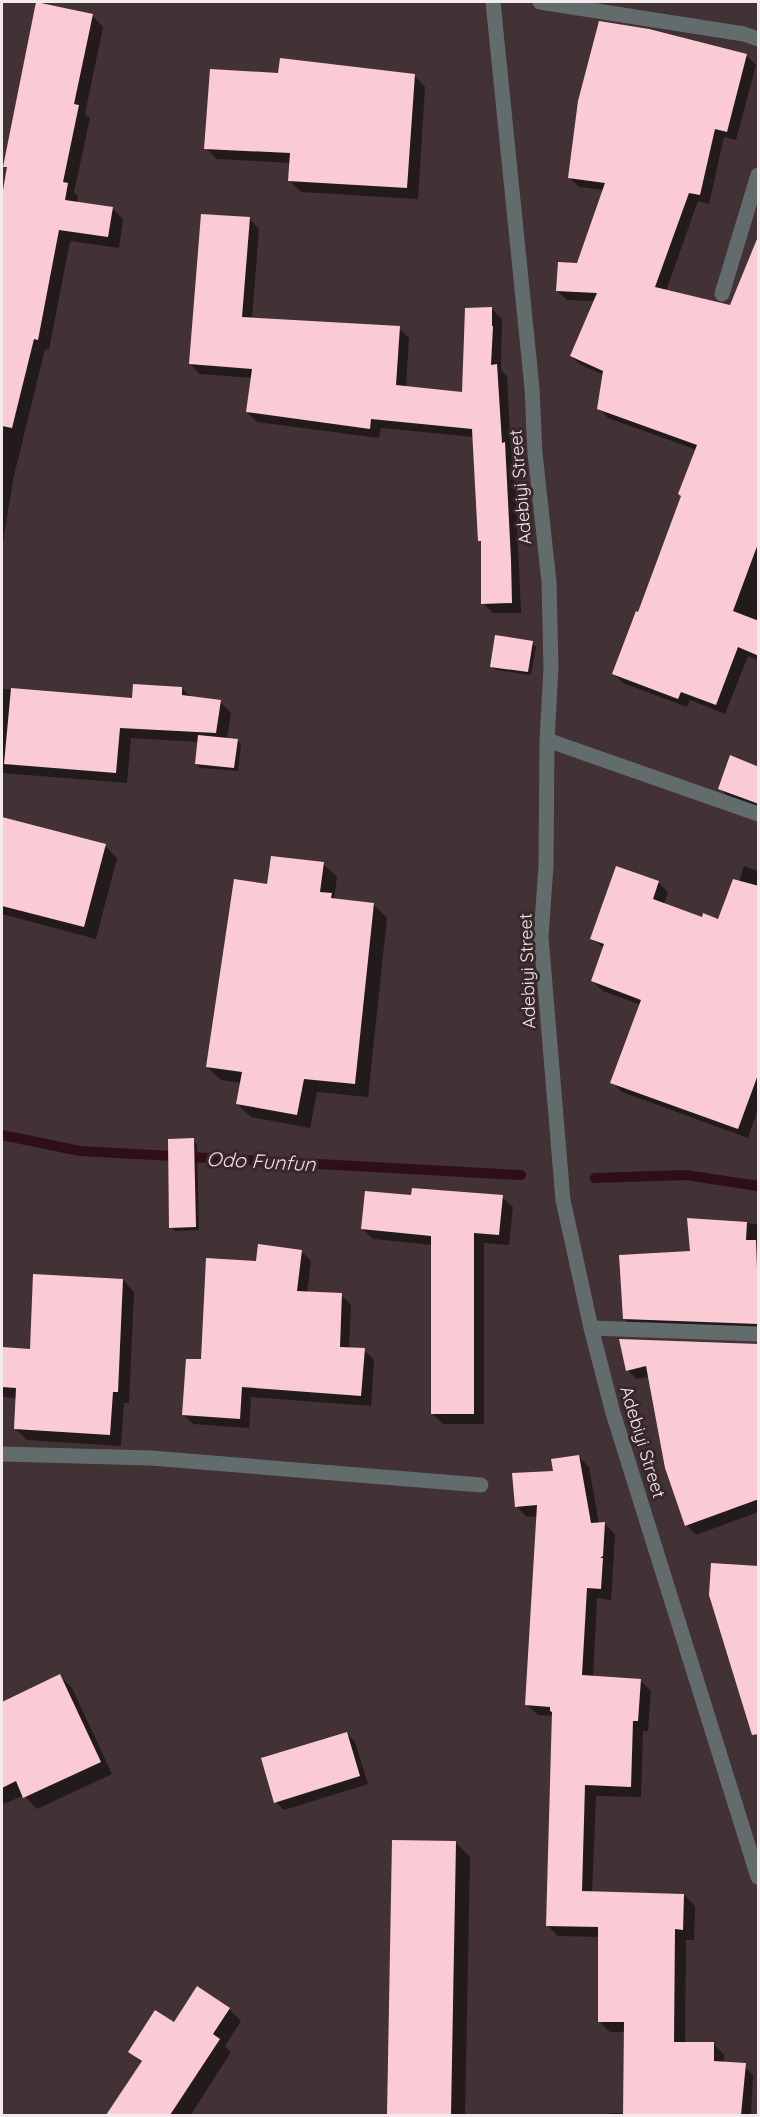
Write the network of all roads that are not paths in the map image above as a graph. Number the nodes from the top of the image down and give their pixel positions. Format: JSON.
{"nodes":[{"id":1,"x":493,"y":2,"type":"edge"},
{"id":2,"x":540,"y":2,"type":"edge"},
{"id":3,"x":759,"y":39,"type":"edge"},
{"id":4,"x":759,"y":175,"type":"edge"},
{"id":5,"x":722,"y":294,"type":"dead end"},
{"id":6,"x":547,"y":740,"type":"junction"},
{"id":7,"x":759,"y":814,"type":"edge"},
{"id":8,"x":591,"y":1328,"type":"junction"},
{"id":9,"x":759,"y":1335,"type":"edge"},
{"id":10,"x":2,"y":1454,"type":"edge"},
{"id":11,"x":481,"y":1485,"type":"dead end"},
{"id":12,"x":759,"y":1876,"type":"edge"}],
"edges":[{"from":1,"to":6,"type":"street","name":"Adebiyi Street"},
{"from":2,"to":3,"type":"street"},
{"from":4,"to":5,"type":"street"},
{"from":6,"to":7,"type":"street"},
{"from":6,"to":8,"type":"street","name":"Adebiyi Street"},
{"from":8,"to":9,"type":"street"},
{"from":8,"to":12,"type":"street","name":"Adebiyi Street"},
{"from":10,"to":11,"type":"street"}]}
